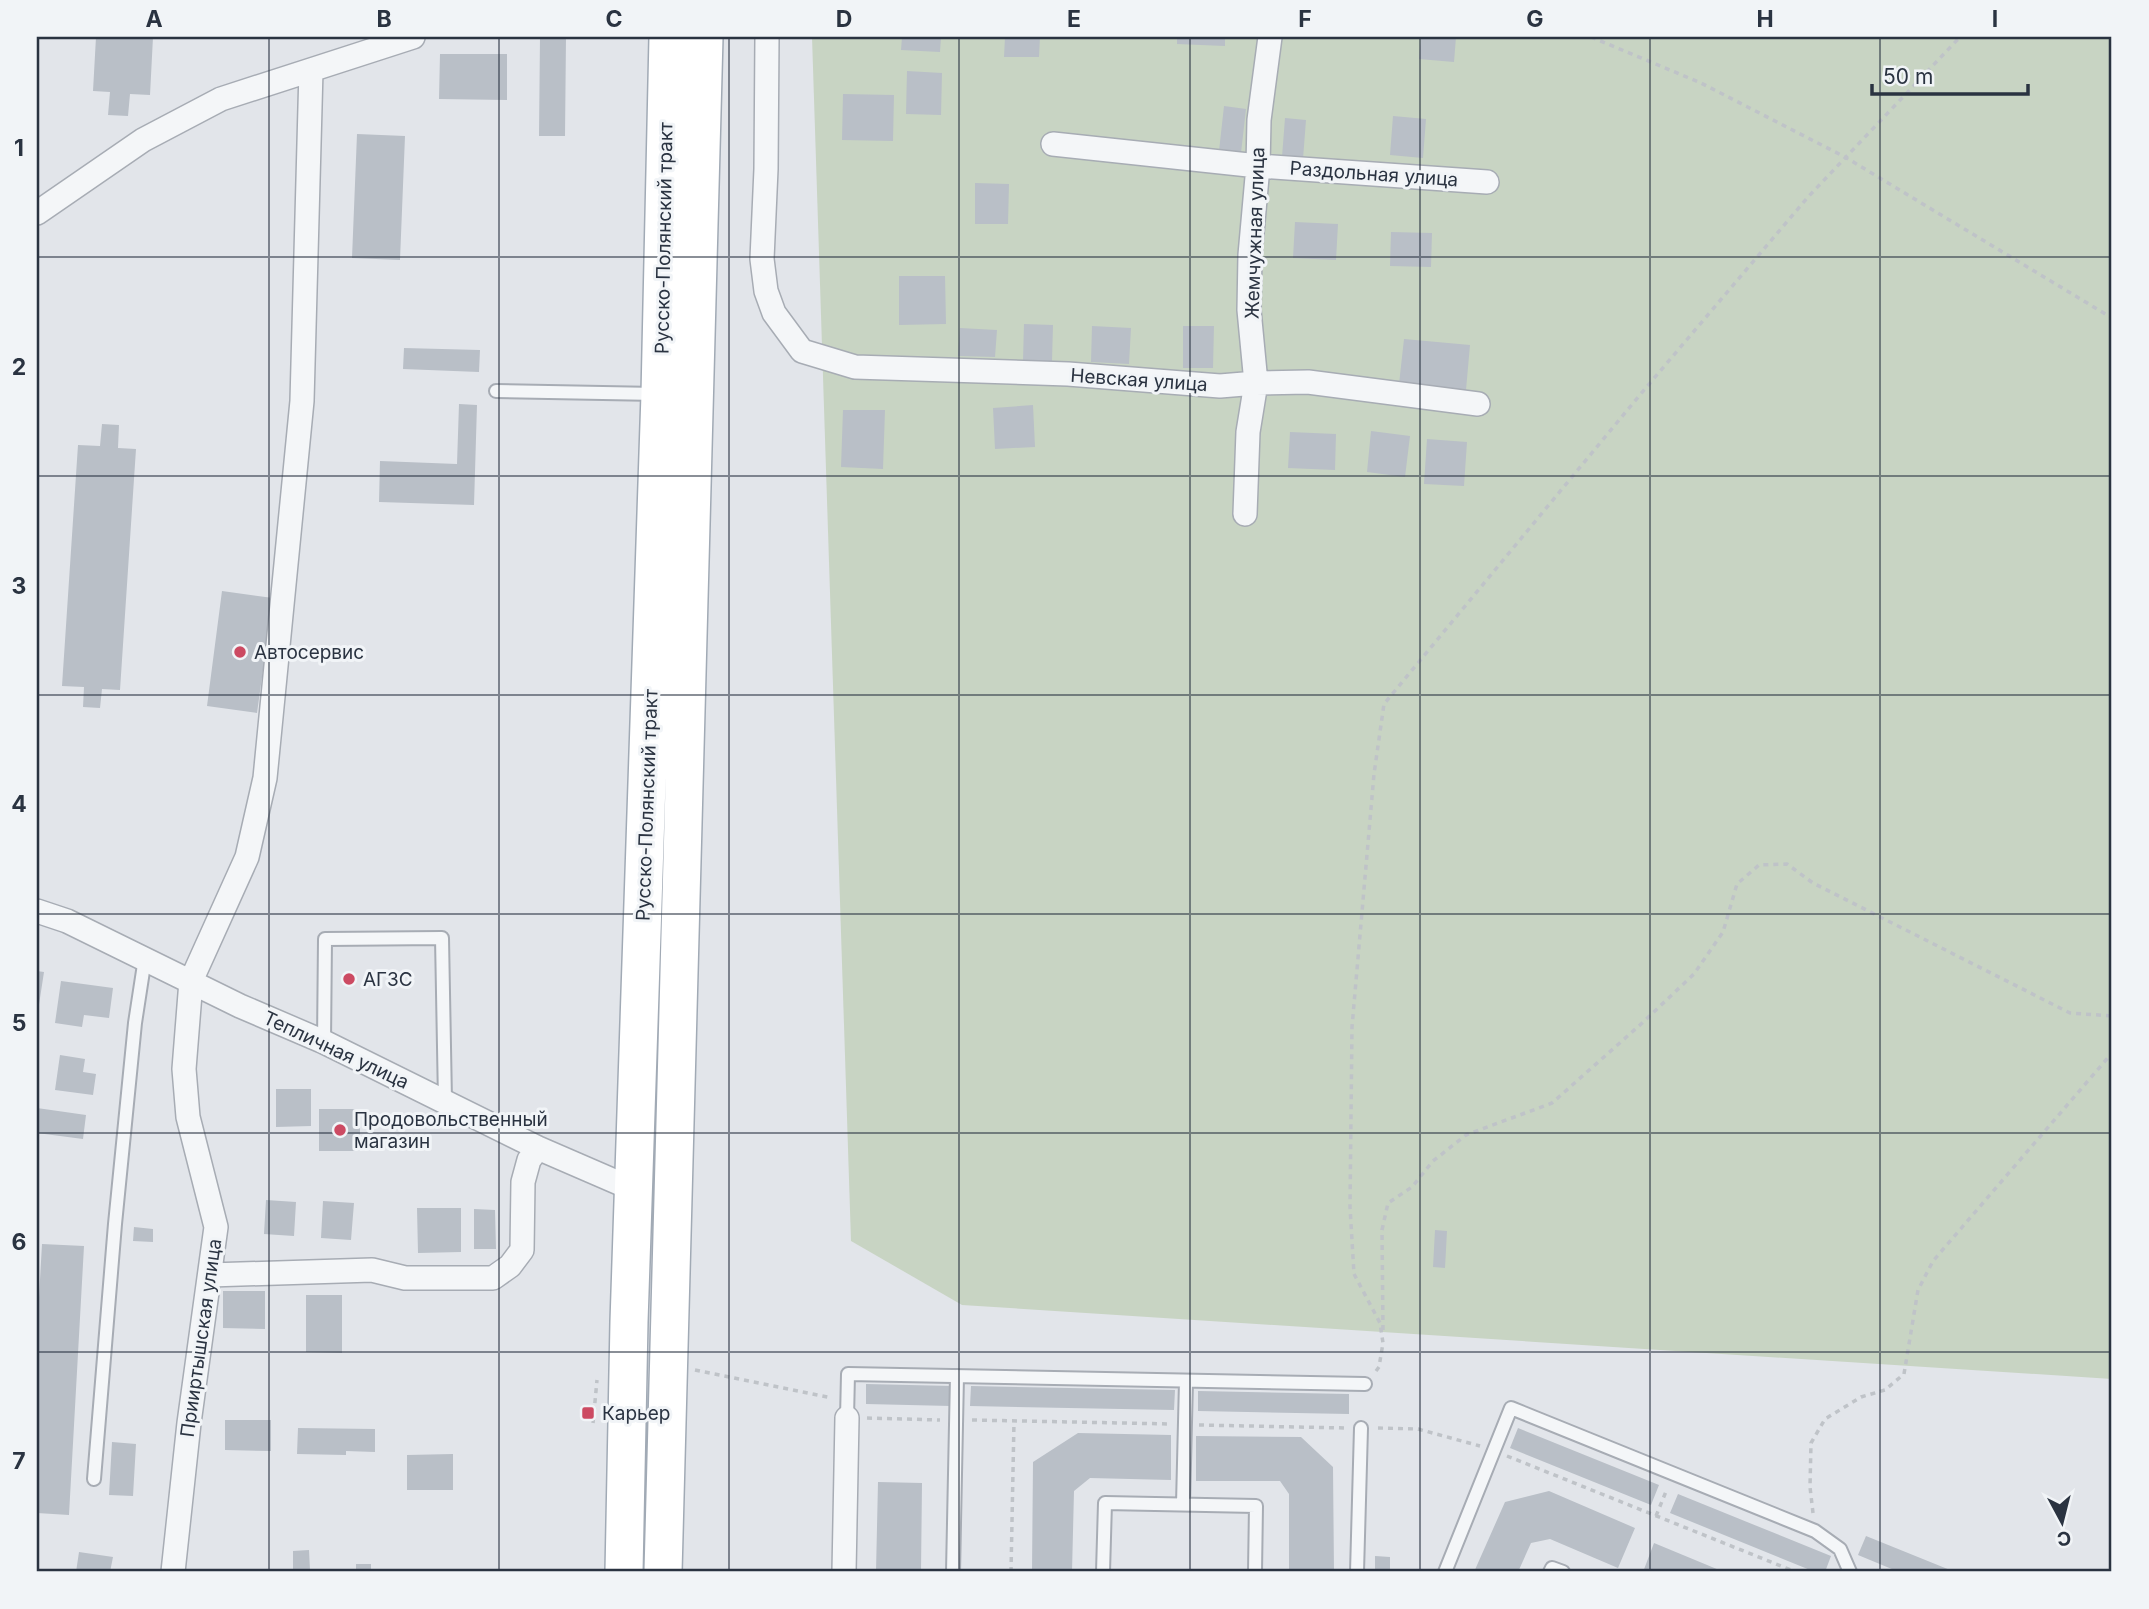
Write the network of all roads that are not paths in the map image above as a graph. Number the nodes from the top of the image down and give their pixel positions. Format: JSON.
{"nodes":[{"id":1,"x":413,"y":37,"type":"edge"},
{"id":2,"x":668,"y":37,"type":"edge"},
{"id":3,"x":704,"y":37,"type":"edge"},
{"id":4,"x":767,"y":37,"type":"edge"},
{"id":5,"x":1270,"y":37,"type":"edge"},
{"id":6,"x":311,"y":70,"type":"junction"},
{"id":7,"x":1053,"y":144,"type":"dead end"},
{"id":8,"x":1258,"y":166,"type":"junction"},
{"id":9,"x":1487,"y":182,"type":"dead end"},
{"id":10,"x":37,"y":213,"type":"edge"},
{"id":11,"x":1256,"y":383,"type":"junction"},
{"id":12,"x":496,"y":391,"type":"dead end"},
{"id":13,"x":660,"y":394,"type":"junction"},
{"id":14,"x":1478,"y":404,"type":"dead end"},
{"id":15,"x":1245,"y":514,"type":"dead end"},
{"id":16,"x":37,"y":911,"type":"edge"},
{"id":17,"x":145,"y":958,"type":"junction"},
{"id":18,"x":191,"y":981,"type":"junction"},
{"id":19,"x":324,"y":1042,"type":"junction"},
{"id":20,"x":445,"y":1101,"type":"junction"},
{"id":21,"x":538,"y":1148,"type":"junction"},
{"id":22,"x":635,"y":1190,"type":"junction"},
{"id":23,"x":210,"y":1275,"type":"junction"},
{"id":24,"x":957,"y":1377,"type":"junction"},
{"id":25,"x":1186,"y":1381,"type":"junction"},
{"id":26,"x":1365,"y":1384,"type":"road end"},
{"id":27,"x":847,"y":1412,"type":"joint"},
{"id":28,"x":1361,"y":1428,"type":"dead end"},
{"id":29,"x":94,"y":1479,"type":"dead end"},
{"id":30,"x":1183,"y":1504,"type":"junction"},
{"id":31,"x":173,"y":1572,"type":"edge"},
{"id":32,"x":624,"y":1572,"type":"edge"},
{"id":33,"x":663,"y":1572,"type":"edge"},
{"id":34,"x":844,"y":1572,"type":"edge"},
{"id":35,"x":953,"y":1572,"type":"edge"},
{"id":36,"x":1103,"y":1572,"type":"edge"},
{"id":37,"x":1255,"y":1572,"type":"edge"},
{"id":38,"x":1357,"y":1572,"type":"edge"},
{"id":39,"x":1444,"y":1572,"type":"edge"},
{"id":40,"x":1550,"y":1572,"type":"edge"},
{"id":41,"x":1563,"y":1572,"type":"edge"},
{"id":42,"x":1850,"y":1572,"type":"edge"}],
"edges":[{"from":1,"to":6,"type":"street"},
{"from":2,"to":13,"type":"main road","name":"Русско-Полянский тракт"},
{"from":3,"to":33,"type":"main road","name":"Русско-Полянский тракт"},
{"from":4,"to":11,"type":"street","name":"Невская улица"},
{"from":5,"to":8,"type":"street","name":"Жемчужная улица"},
{"from":6,"to":10,"type":"street"},
{"from":6,"to":18,"type":"street","name":"Прииртышская улица"},
{"from":7,"to":8,"type":"street","name":"Раздольная улица"},
{"from":8,"to":9,"type":"street","name":"Раздольная улица"},
{"from":8,"to":11,"type":"street","name":"Жемчужная улица"},
{"from":11,"to":14,"type":"street","name":"Невская улица"},
{"from":11,"to":15,"type":"street","name":"Жемчужная улица"},
{"from":12,"to":13,"type":"lane"},
{"from":13,"to":22,"type":"main road","name":"Русско-Полянский тракт"},
{"from":16,"to":17,"type":"street","name":"Тепличная улица"},
{"from":17,"to":18,"type":"street","name":"Тепличная улица"},
{"from":17,"to":29,"type":"lane"},
{"from":18,"to":19,"type":"street","name":"Тепличная улица"},
{"from":18,"to":23,"type":"street","name":"Прииртышская улица"},
{"from":19,"to":20,"type":"street","name":"Тепличная улица"},
{"from":19,"to":20,"type":"lane"},
{"from":20,"to":21,"type":"street","name":"Тепличная улица"},
{"from":21,"to":22,"type":"street","name":"Тепличная улица"},
{"from":21,"to":23,"type":"street"},
{"from":22,"to":32,"type":"main road","name":"Русско-Полянский тракт"},
{"from":23,"to":31,"type":"street","name":"Прииртышская улица"},
{"from":24,"to":25,"type":"lane"},
{"from":24,"to":27,"type":"lane"},
{"from":24,"to":35,"type":"lane"},
{"from":25,"to":26,"type":"lane"},
{"from":25,"to":30,"type":"lane"},
{"from":27,"to":34,"type":"street"},
{"from":28,"to":38,"type":"lane"},
{"from":30,"to":36,"type":"lane"},
{"from":30,"to":37,"type":"lane"},
{"from":39,"to":42,"type":"lane"},
{"from":40,"to":41,"type":"lane"}]}
